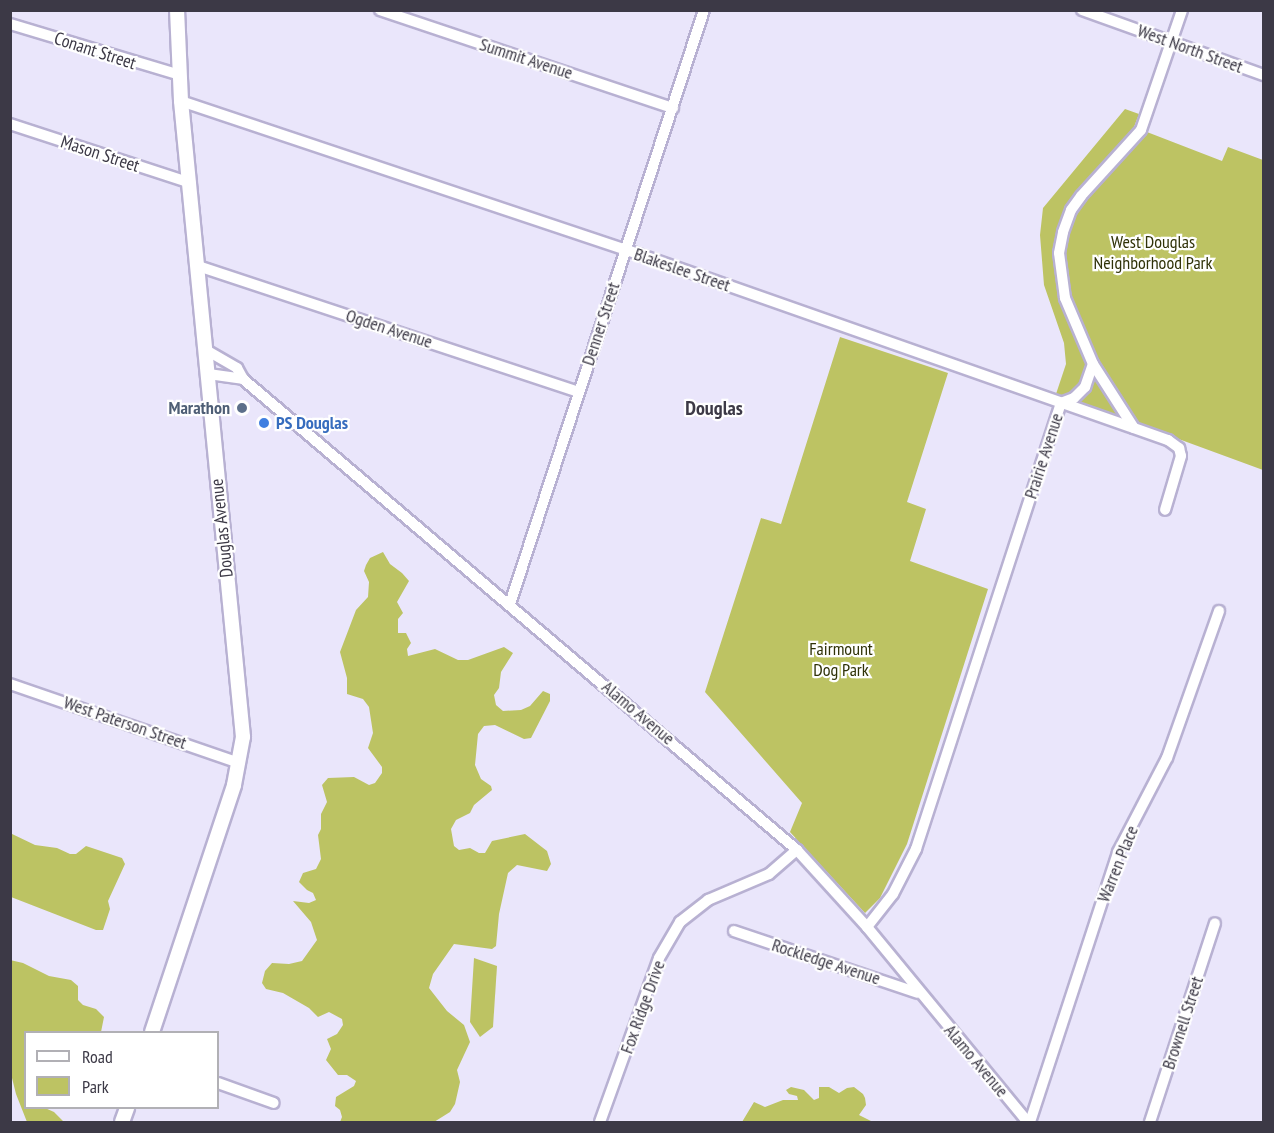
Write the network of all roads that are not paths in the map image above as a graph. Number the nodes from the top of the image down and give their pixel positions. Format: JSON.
{"nodes":[{"id":1,"x":177,"y":10,"type":"edge"},
{"id":2,"x":380,"y":10,"type":"edge"},
{"id":3,"x":704,"y":10,"type":"edge"},
{"id":4,"x":1082,"y":10,"type":"edge"},
{"id":5,"x":1182,"y":10,"type":"edge"},
{"id":6,"x":10,"y":24,"type":"edge"},
{"id":7,"x":1172,"y":42,"type":"junction"},
{"id":8,"x":180,"y":75,"type":"junction"},
{"id":9,"x":1263,"y":75,"type":"edge"},
{"id":10,"x":181,"y":101,"type":"junction"},
{"id":11,"x":673,"y":108,"type":"junction"},
{"id":12,"x":10,"y":124,"type":"edge"},
{"id":13,"x":191,"y":183,"type":"junction"},
{"id":14,"x":624,"y":249,"type":"junction"},
{"id":15,"x":198,"y":266,"type":"junction"},
{"id":16,"x":206,"y":350,"type":"junction"},
{"id":17,"x":1094,"y":364,"type":"junction"},
{"id":18,"x":208,"y":374,"type":"junction"},
{"id":19,"x":243,"y":379,"type":"junction"},
{"id":20,"x":579,"y":392,"type":"junction"},
{"id":21,"x":1061,"y":403,"type":"junction"},
{"id":22,"x":1134,"y":428,"type":"junction"},
{"id":23,"x":1165,"y":510,"type":"dead end"},
{"id":24,"x":510,"y":604,"type":"junction"},
{"id":25,"x":1219,"y":611,"type":"dead end"},
{"id":26,"x":10,"y":684,"type":"edge"},
{"id":27,"x":239,"y":763,"type":"junction"},
{"id":28,"x":797,"y":850,"type":"junction"},
{"id":29,"x":1215,"y":923,"type":"dead end"},
{"id":30,"x":867,"y":927,"type":"junction"},
{"id":31,"x":734,"y":931,"type":"dead end"},
{"id":32,"x":919,"y":993,"type":"junction"},
{"id":33,"x":152,"y":1031,"type":"edge"},
{"id":34,"x":219,"y":1083,"type":"edge"},
{"id":35,"x":274,"y":1103,"type":"dead end"},
{"id":36,"x":600,"y":1122,"type":"edge"},
{"id":37,"x":1029,"y":1122,"type":"edge"},
{"id":38,"x":1150,"y":1122,"type":"edge"}],
"edges":[{"from":1,"to":8,"type":"main road","name":"Douglas Avenue"},
{"from":2,"to":11,"type":"street","name":"Summit Avenue"},
{"from":3,"to":11,"type":"street","name":"Denner Street"},
{"from":4,"to":7,"type":"street","name":"West North Street"},
{"from":5,"to":7,"type":"street"},
{"from":6,"to":8,"type":"street","name":"Conant Street"},
{"from":7,"to":9,"type":"street","name":"West North Street"},
{"from":7,"to":17,"type":"street"},
{"from":8,"to":10,"type":"main road","name":"Douglas Avenue"},
{"from":10,"to":13,"type":"main road","name":"Douglas Avenue"},
{"from":10,"to":14,"type":"street","name":"Blakeslee Street"},
{"from":11,"to":14,"type":"street","name":"Denner Street"},
{"from":12,"to":13,"type":"street","name":"Mason Street"},
{"from":13,"to":15,"type":"main road","name":"Douglas Avenue"},
{"from":14,"to":20,"type":"street","name":"Denner Street"},
{"from":14,"to":21,"type":"street","name":"Blakeslee Street"},
{"from":15,"to":16,"type":"main road","name":"Douglas Avenue"},
{"from":15,"to":20,"type":"street","name":"Ogden Avenue"},
{"from":16,"to":18,"type":"main road","name":"Douglas Avenue"},
{"from":16,"to":19,"type":"street","name":"Alamo Avenue"},
{"from":17,"to":21,"type":"street","name":"Prairie Avenue"},
{"from":17,"to":22,"type":"street"},
{"from":18,"to":19,"type":"street"},
{"from":18,"to":27,"type":"main road","name":"Douglas Avenue"},
{"from":19,"to":24,"type":"street","name":"Alamo Avenue"},
{"from":20,"to":24,"type":"street","name":"Denner Street"},
{"from":21,"to":22,"type":"street","name":"Blakeslee Street"},
{"from":21,"to":30,"type":"street","name":"Prairie Avenue"},
{"from":22,"to":23,"type":"street","name":"Blakeslee Street"},
{"from":24,"to":28,"type":"street","name":"Alamo Avenue"},
{"from":25,"to":37,"type":"street","name":"Warren Place"},
{"from":26,"to":27,"type":"street","name":"West Paterson Street"},
{"from":27,"to":33,"type":"main road","name":"Douglas Avenue"},
{"from":28,"to":30,"type":"street","name":"Alamo Avenue"},
{"from":28,"to":36,"type":"street","name":"Fox Ridge Drive"},
{"from":29,"to":38,"type":"street","name":"Brownell Street"},
{"from":30,"to":32,"type":"street","name":"Alamo Avenue"},
{"from":31,"to":32,"type":"street","name":"Rockledge Avenue"},
{"from":32,"to":37,"type":"street","name":"Alamo Avenue"},
{"from":34,"to":35,"type":"street"}]}
